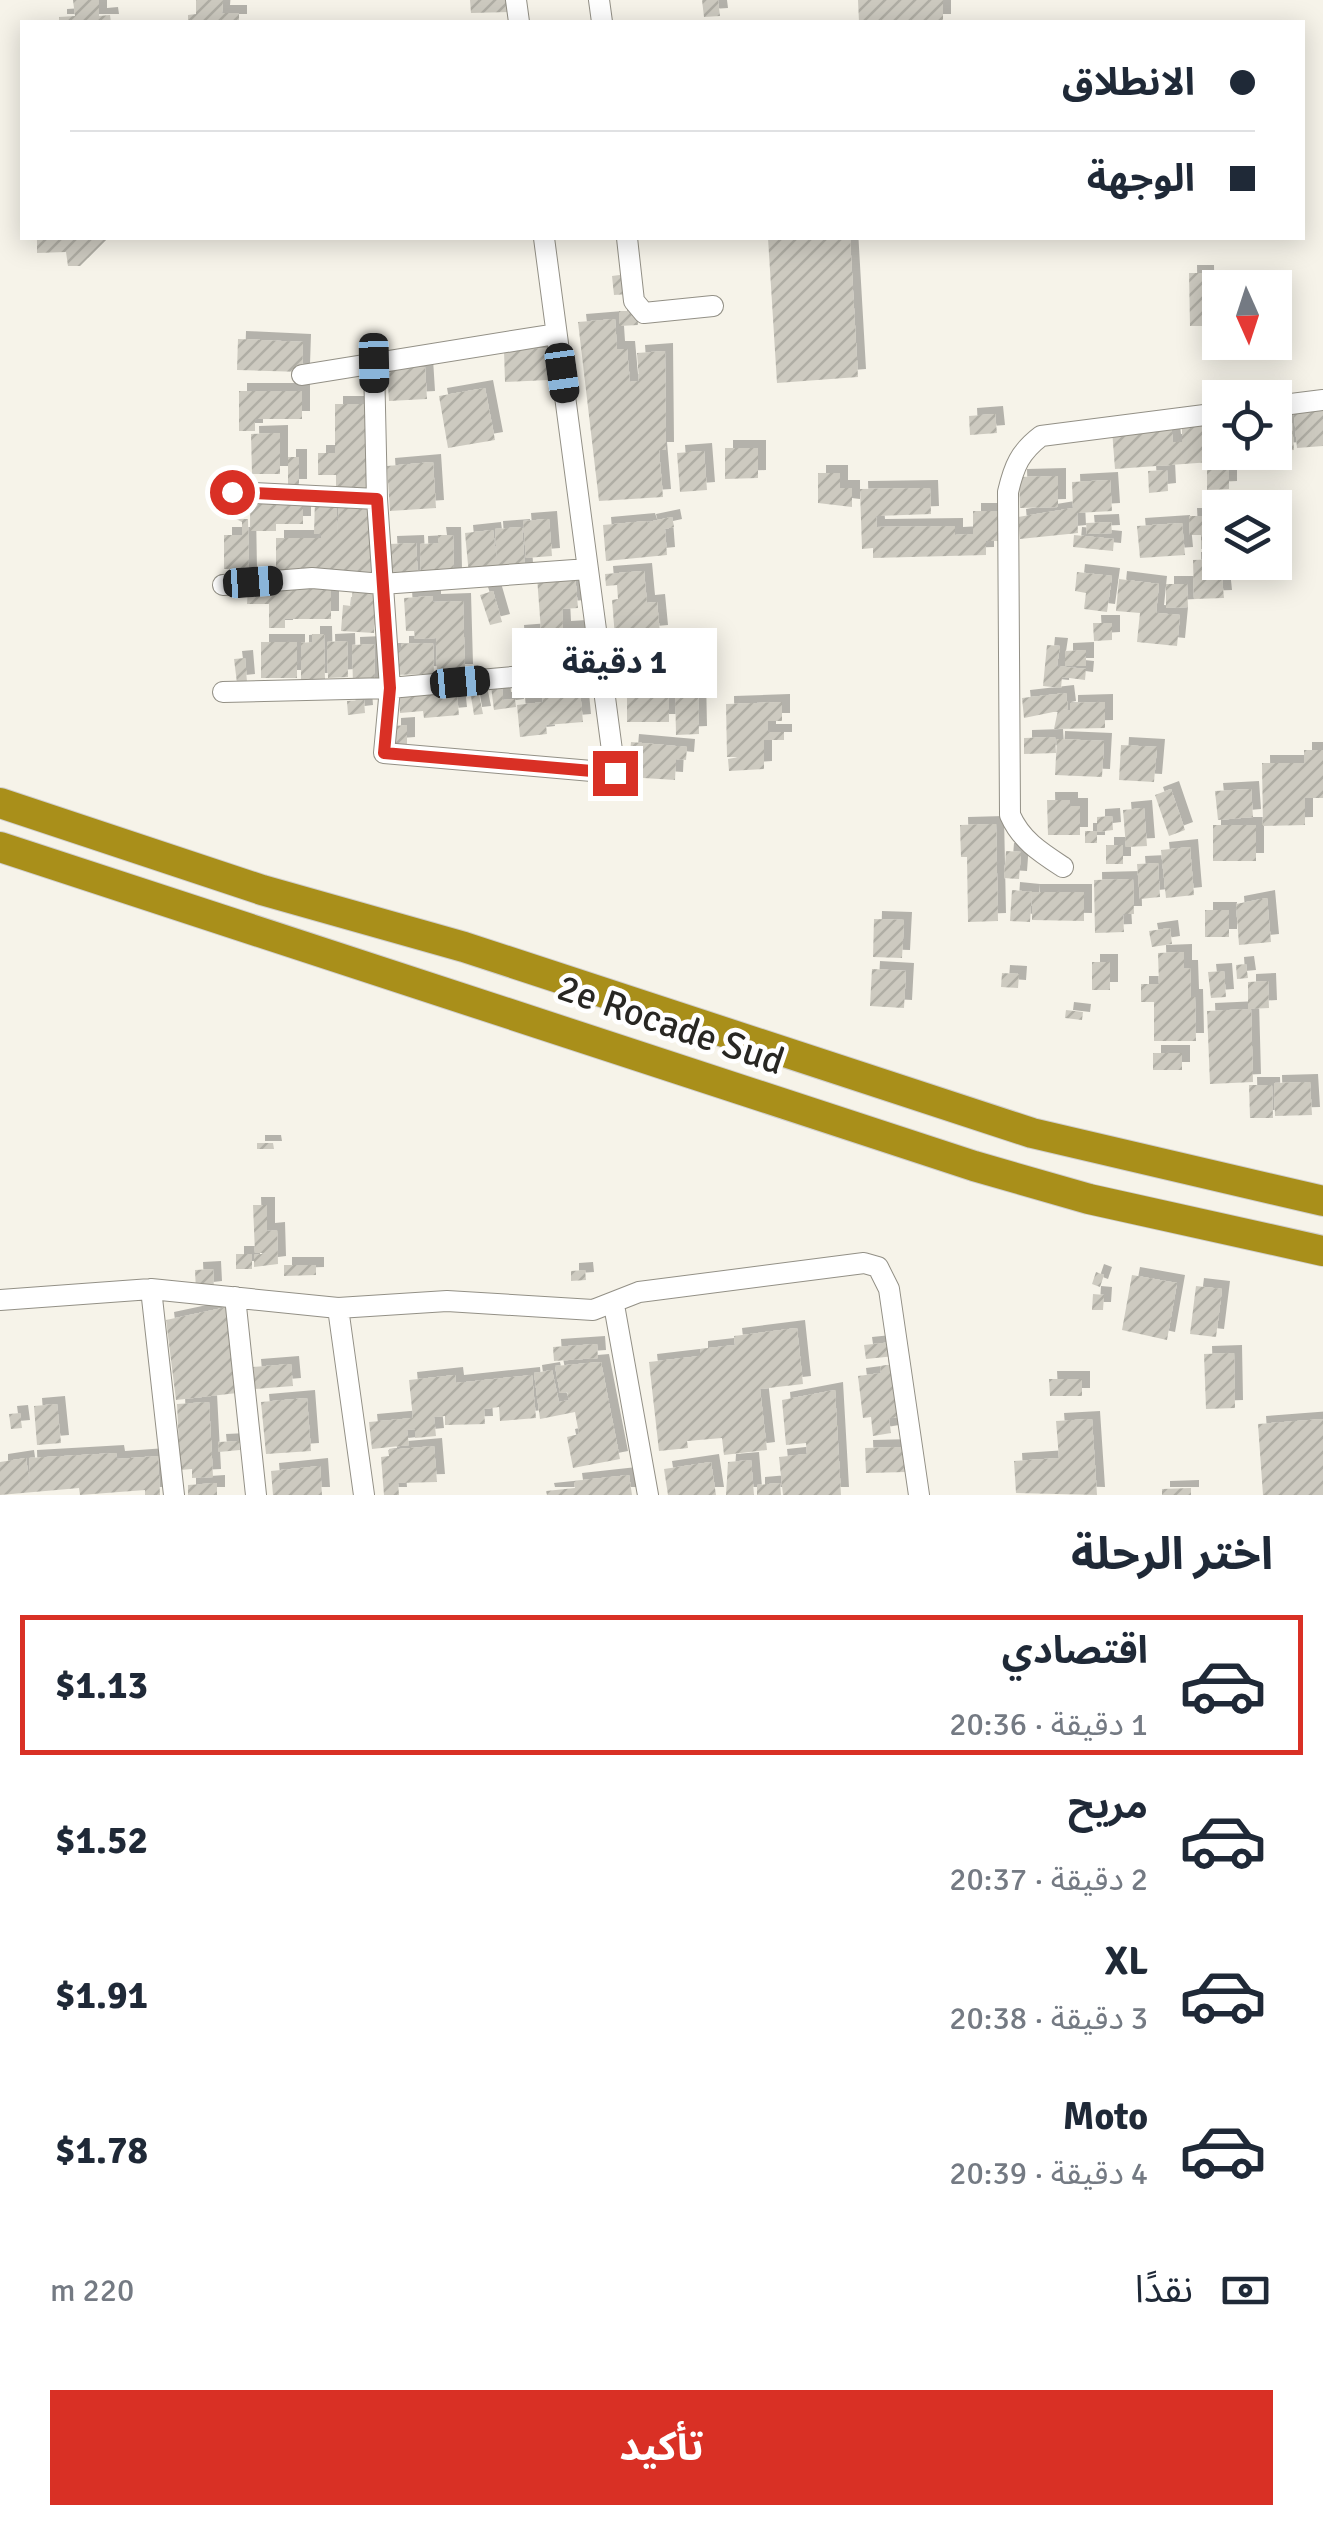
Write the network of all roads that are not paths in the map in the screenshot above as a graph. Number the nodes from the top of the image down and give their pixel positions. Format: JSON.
{"nodes":[{"id":1,"x":544,"y":240,"type":"edge"},
{"id":2,"x":627,"y":240,"type":"edge"},
{"id":3,"x":713,"y":306,"type":"dead end"},
{"id":4,"x":556,"y":334,"type":"junction"},
{"id":5,"x":374,"y":363,"type":"junction"},
{"id":6,"x":302,"y":375,"type":"dead end"},
{"id":7,"x":1323,"y":400,"type":"edge"},
{"id":8,"x":1292,"y":404,"type":"edge"},
{"id":9,"x":1202,"y":415,"type":"edge"},
{"id":10,"x":232,"y":492,"type":"dead end"},
{"id":11,"x":377,"y":499,"type":"junction"},
{"id":12,"x":588,"y":570,"type":"junction"},
{"id":13,"x":224,"y":584,"type":"dead end"},
{"id":14,"x":382,"y":584,"type":"junction"},
{"id":15,"x":601,"y":670,"type":"junction"},
{"id":16,"x":390,"y":688,"type":"junction"},
{"id":17,"x":223,"y":692,"type":"dead end"},
{"id":18,"x":0,"y":803,"type":"edge"},
{"id":19,"x":0,"y":847,"type":"edge"},
{"id":20,"x":1063,"y":866,"type":"dead end"},
{"id":21,"x":0,"y":868,"type":"edge"},
{"id":22,"x":246,"y":927,"type":"junction"},
{"id":23,"x":1323,"y":1201,"type":"edge"},
{"id":24,"x":1323,"y":1251,"type":"edge"},
{"id":25,"x":151,"y":1289,"type":"junction"},
{"id":26,"x":235,"y":1297,"type":"junction"},
{"id":27,"x":0,"y":1300,"type":"edge"},
{"id":28,"x":614,"y":1305,"type":"junction"},
{"id":29,"x":338,"y":1308,"type":"junction"},
{"id":30,"x":174,"y":1495,"type":"edge"},
{"id":31,"x":256,"y":1495,"type":"edge"},
{"id":32,"x":364,"y":1495,"type":"edge"},
{"id":33,"x":648,"y":1495,"type":"edge"},
{"id":34,"x":918,"y":1495,"type":"edge"}],
"edges":[{"from":1,"to":4,"type":"street"},
{"from":2,"to":3,"type":"street"},
{"from":4,"to":5,"type":"street"},
{"from":4,"to":12,"type":"street"},
{"from":5,"to":6,"type":"street"},
{"from":5,"to":11,"type":"street"},
{"from":7,"to":8,"type":"street"},
{"from":9,"to":20,"type":"street"},
{"from":10,"to":11,"type":"street"},
{"from":11,"to":14,"type":"street"},
{"from":12,"to":14,"type":"street"},
{"from":12,"to":15,"type":"street"},
{"from":13,"to":14,"type":"street"},
{"from":14,"to":16,"type":"street"},
{"from":15,"to":16,"type":"street"},
{"from":15,"to":16,"type":"street"},
{"from":16,"to":17,"type":"street"},
{"from":18,"to":23,"type":"highway","name":"2e Rocade Sud"},
{"from":19,"to":22,"type":"highway","name":"2e Rocade Sud"},
{"from":21,"to":22,"type":"highway"},
{"from":22,"to":24,"type":"highway","name":"2e Rocade Sud"},
{"from":25,"to":26,"type":"street"},
{"from":25,"to":27,"type":"street"},
{"from":25,"to":30,"type":"street"},
{"from":26,"to":29,"type":"street"},
{"from":26,"to":31,"type":"street"},
{"from":28,"to":29,"type":"street"},
{"from":28,"to":33,"type":"street"},
{"from":28,"to":34,"type":"street"},
{"from":29,"to":32,"type":"street"}]}
